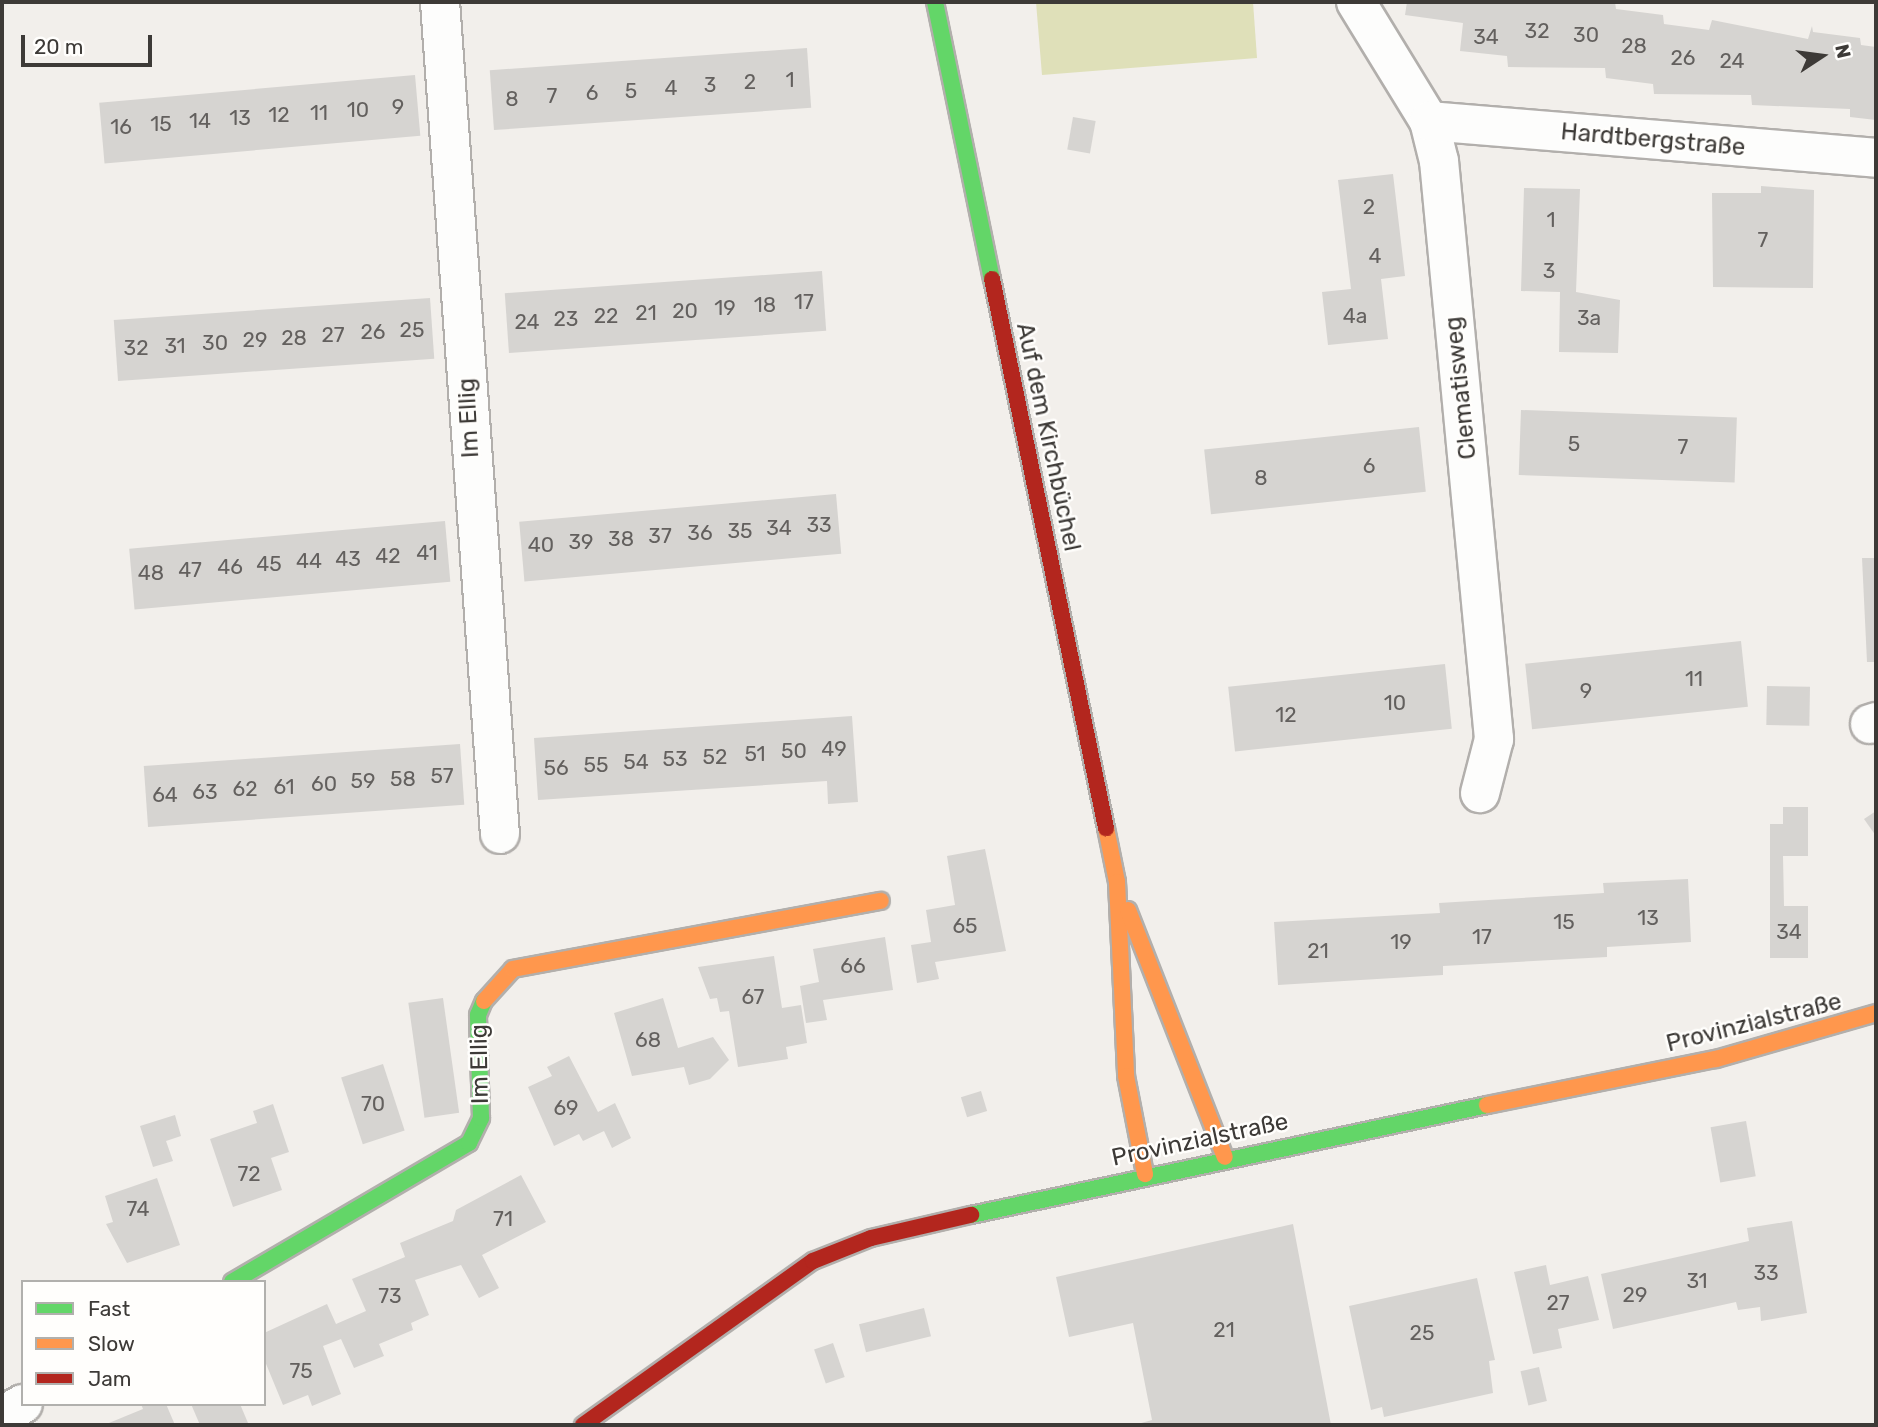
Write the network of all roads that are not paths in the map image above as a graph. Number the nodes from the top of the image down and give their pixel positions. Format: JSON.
{"nodes":[{"id":1,"x":440,"y":2,"type":"edge"},
{"id":2,"x":935,"y":2,"type":"edge"},
{"id":3,"x":1356,"y":2,"type":"edge"},
{"id":4,"x":1429,"y":121,"type":"junction"},
{"id":5,"x":1876,"y":158,"type":"edge"},
{"id":6,"x":1480,"y":793,"type":"dead end"},
{"id":7,"x":500,"y":834,"type":"dead end"},
{"id":8,"x":1117,"y":882,"type":"junction"},
{"id":9,"x":881,"y":901,"type":"dead end"},
{"id":10,"x":1876,"y":1013,"type":"edge"},
{"id":11,"x":1225,"y":1157,"type":"junction"},
{"id":12,"x":1145,"y":1174,"type":"junction"},
{"id":13,"x":235,"y":1280,"type":"edge"},
{"id":14,"x":21,"y":1405,"type":"edge"},
{"id":15,"x":2,"y":1416,"type":"edge"},
{"id":16,"x":583,"y":1425,"type":"edge"}],
"edges":[{"from":1,"to":7,"type":"street","name":"Im Ellig"},
{"from":2,"to":8,"type":"street","name":"Auf dem Kirchbüchel"},
{"from":3,"to":4,"type":"street","name":"Clematisweg"},
{"from":4,"to":5,"type":"street","name":"Hardtbergstraße"},
{"from":4,"to":6,"type":"street","name":"Clematisweg"},
{"from":8,"to":11,"type":"street","name":"Auf dem Kirchbüchel"},
{"from":8,"to":12,"type":"street","name":"Auf dem Kirchbüchel"},
{"from":9,"to":13,"type":"street","name":"Im Ellig"},
{"from":10,"to":11,"type":"street","name":"Provinzialstraße"},
{"from":11,"to":12,"type":"street","name":"Provinzialstraße"},
{"from":12,"to":16,"type":"street","name":"Provinzialstraße"},
{"from":14,"to":15,"type":"street"}]}
